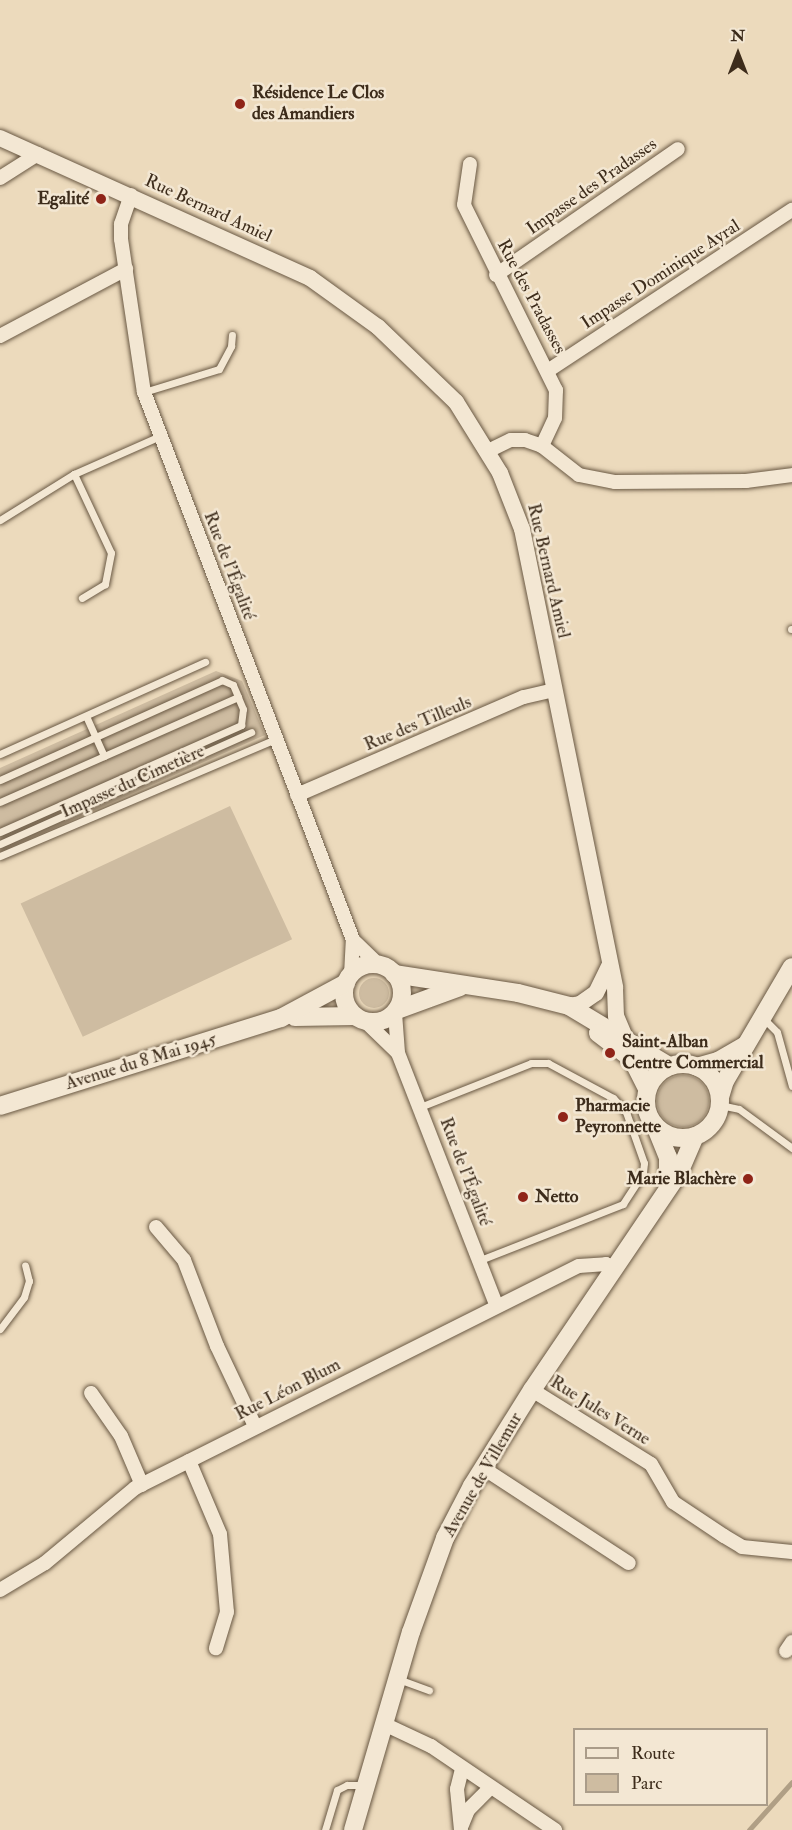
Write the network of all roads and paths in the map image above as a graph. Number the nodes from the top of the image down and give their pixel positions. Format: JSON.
{"nodes":[{"id":1,"x":0,"y":138,"type":"edge"},
{"id":2,"x":678,"y":150,"type":"dead end"},
{"id":3,"x":38,"y":153,"type":"junction"},
{"id":4,"x":470,"y":164,"type":"dead end"},
{"id":5,"x":0,"y":178,"type":"edge"},
{"id":6,"x":131,"y":195,"type":"junction"},
{"id":7,"x":792,"y":210,"type":"edge"},
{"id":8,"x":126,"y":269,"type":"junction"},
{"id":9,"x":496,"y":275,"type":"junction"},
{"id":10,"x":232,"y":335,"type":"dead end"},
{"id":11,"x":0,"y":336,"type":"edge"},
{"id":12,"x":549,"y":370,"type":"junction"},
{"id":13,"x":144,"y":392,"type":"junction"},
{"id":14,"x":160,"y":436,"type":"junction"},
{"id":15,"x":542,"y":447,"type":"junction"},
{"id":16,"x":488,"y":452,"type":"junction"},
{"id":17,"x":74,"y":474,"type":"junction"},
{"id":18,"x":792,"y":475,"type":"edge"},
{"id":19,"x":0,"y":520,"type":"edge"},
{"id":20,"x":82,"y":598,"type":"dead end"},
{"id":21,"x":205,"y":662,"type":"dead end"},
{"id":22,"x":555,"y":690,"type":"junction"},
{"id":23,"x":238,"y":697,"type":"junction"},
{"id":24,"x":86,"y":716,"type":"junction"},
{"id":25,"x":251,"y":732,"type":"dead end"},
{"id":26,"x":95,"y":737,"type":"junction"},
{"id":27,"x":278,"y":739,"type":"junction"},
{"id":28,"x":0,"y":754,"type":"edge"},
{"id":29,"x":104,"y":756,"type":"junction"},
{"id":30,"x":125,"y":777,"type":"junction"},
{"id":31,"x":0,"y":780,"type":"edge"},
{"id":32,"x":129,"y":786,"type":"junction"},
{"id":33,"x":297,"y":795,"type":"junction"},
{"id":34,"x":0,"y":802,"type":"edge"},
{"id":35,"x":0,"y":832,"type":"edge"},
{"id":36,"x":0,"y":844,"type":"edge"},
{"id":37,"x":0,"y":856,"type":"edge"},
{"id":38,"x":353,"y":940,"type":"junction"},
{"id":39,"x":609,"y":966,"type":"junction"},
{"id":40,"x":792,"y":967,"type":"edge"},
{"id":41,"x":386,"y":970,"type":"junction"},
{"id":42,"x":348,"y":979,"type":"junction"},
{"id":43,"x":460,"y":987,"type":"junction"},
{"id":44,"x":561,"y":1005,"type":"junction"},
{"id":45,"x":396,"y":1011,"type":"junction"},
{"id":46,"x":281,"y":1018,"type":"junction"},
{"id":47,"x":360,"y":1019,"type":"junction"},
{"id":48,"x":764,"y":1019,"type":"junction"},
{"id":49,"x":625,"y":1037,"type":"junction"},
{"id":50,"x":747,"y":1044,"type":"junction"},
{"id":51,"x":398,"y":1053,"type":"junction"},
{"id":52,"x":669,"y":1066,"type":"junction"},
{"id":53,"x":697,"y":1066,"type":"junction"},
{"id":54,"x":792,"y":1086,"type":"edge"},
{"id":55,"x":647,"y":1089,"type":"junction"},
{"id":56,"x":720,"y":1101,"type":"junction"},
{"id":57,"x":0,"y":1106,"type":"edge"},
{"id":58,"x":420,"y":1107,"type":"junction"},
{"id":59,"x":656,"y":1128,"type":"junction"},
{"id":60,"x":695,"y":1137,"type":"junction"},
{"id":61,"x":792,"y":1148,"type":"edge"},
{"id":62,"x":668,"y":1185,"type":"junction"},
{"id":63,"x":156,"y":1227,"type":"dead end"},
{"id":64,"x":480,"y":1260,"type":"junction"},
{"id":65,"x":25,"y":1265,"type":"dead end"},
{"id":66,"x":613,"y":1269,"type":"junction"},
{"id":67,"x":496,"y":1305,"type":"junction"},
{"id":68,"x":0,"y":1329,"type":"edge"},
{"id":69,"x":532,"y":1390,"type":"junction"},
{"id":70,"x":91,"y":1393,"type":"dead end"},
{"id":71,"x":255,"y":1426,"type":"junction"},
{"id":72,"x":189,"y":1461,"type":"junction"},
{"id":73,"x":483,"y":1468,"type":"junction"},
{"id":74,"x":142,"y":1485,"type":"junction"},
{"id":75,"x":792,"y":1552,"type":"edge"},
{"id":76,"x":629,"y":1563,"type":"dead end"},
{"id":77,"x":0,"y":1590,"type":"edge"},
{"id":78,"x":216,"y":1648,"type":"dead end"},
{"id":79,"x":397,"y":1679,"type":"junction"},
{"id":80,"x":429,"y":1690,"type":"dead end"},
{"id":81,"x":384,"y":1724,"type":"junction"},
{"id":82,"x":462,"y":1769,"type":"junction"},
{"id":83,"x":366,"y":1785,"type":"junction"},
{"id":84,"x":490,"y":1788,"type":"junction"},
{"id":85,"x":462,"y":1829,"type":"edge"},
{"id":86,"x":326,"y":1830,"type":"edge"},
{"id":87,"x":353,"y":1830,"type":"edge"},
{"id":88,"x":555,"y":1830,"type":"edge"}],
"edges":[{"from":1,"to":3,"type":"street","name":"Rue Bernard Amiel"},
{"from":2,"to":9,"type":"street","name":"Impasse des Pradasses"},
{"from":3,"to":5,"type":"street"},
{"from":3,"to":6,"type":"street","name":"Rue Bernard Amiel"},
{"from":4,"to":9,"type":"street","name":"Rue des Pradasses"},
{"from":6,"to":8,"type":"street","name":"Rue de l'Égalité"},
{"from":6,"to":16,"type":"street","name":"Rue Bernard Amiel"},
{"from":7,"to":12,"type":"street","name":"Impasse Dominique Ayral"},
{"from":8,"to":11,"type":"street"},
{"from":8,"to":13,"type":"street","name":"Rue de l'Égalité"},
{"from":9,"to":12,"type":"street","name":"Rue des Pradasses"},
{"from":10,"to":13,"type":"lane"},
{"from":12,"to":15,"type":"street","name":"Rue des Pradasses"},
{"from":13,"to":14,"type":"street","name":"Rue de l'Égalité"},
{"from":14,"to":17,"type":"lane"},
{"from":14,"to":27,"type":"street","name":"Rue de l'Égalité"},
{"from":15,"to":16,"type":"street"},
{"from":15,"to":18,"type":"street"},
{"from":16,"to":22,"type":"street","name":"Rue Bernard Amiel"},
{"from":17,"to":19,"type":"lane"},
{"from":17,"to":20,"type":"lane"},
{"from":21,"to":24,"type":"lane"},
{"from":22,"to":33,"type":"street","name":"Rue des Tilleuls"},
{"from":22,"to":39,"type":"street","name":"Rue Bernard Amiel"},
{"from":23,"to":26,"type":"lane"},
{"from":23,"to":29,"type":"lane"},
{"from":23,"to":30,"type":"lane"},
{"from":24,"to":26,"type":"lane"},
{"from":24,"to":28,"type":"lane"},
{"from":25,"to":32,"type":"lane"},
{"from":26,"to":29,"type":"lane"},
{"from":26,"to":31,"type":"lane"},
{"from":27,"to":33,"type":"street","name":"Rue de l'Égalité"},
{"from":27,"to":37,"type":"lane","name":"Impasse du Cimetière"},
{"from":29,"to":34,"type":"lane"},
{"from":30,"to":32,"type":"lane"},
{"from":30,"to":35,"type":"lane"},
{"from":32,"to":36,"type":"lane"},
{"from":33,"to":38,"type":"street","name":"Rue de l'Égalité"},
{"from":38,"to":41,"type":"street","name":"Rue de l'Égalité"},
{"from":38,"to":42,"type":"street","name":"Rue de l'Égalité"},
{"from":39,"to":44,"type":"street"},
{"from":39,"to":49,"type":"street","name":"Rue Bernard Amiel"},
{"from":40,"to":48,"type":"main road"},
{"from":41,"to":42,"type":"main road"},
{"from":41,"to":43,"type":"main road"},
{"from":41,"to":45,"type":"main road"},
{"from":42,"to":46,"type":"main road","name":"Avenue du 8 Mai 1945"},
{"from":42,"to":47,"type":"main road"},
{"from":43,"to":44,"type":"main road"},
{"from":43,"to":45,"type":"main road"},
{"from":44,"to":49,"type":"main road"},
{"from":44,"to":55,"type":"main road"},
{"from":45,"to":47,"type":"main road"},
{"from":45,"to":51,"type":"street","name":"Rue de l'Égalité"},
{"from":46,"to":47,"type":"main road","name":"Avenue du 8 Mai 1945"},
{"from":46,"to":57,"type":"main road","name":"Avenue du 8 Mai 1945"},
{"from":47,"to":51,"type":"street","name":"Rue de l'Égalité"},
{"from":48,"to":50,"type":"main road"},
{"from":48,"to":54,"type":"lane"},
{"from":49,"to":52,"type":"main road"},
{"from":50,"to":53,"type":"main road"},
{"from":50,"to":56,"type":"main road"},
{"from":51,"to":58,"type":"street","name":"Rue de l'Égalité"},
{"from":52,"to":53,"type":"main road"},
{"from":52,"to":55,"type":"main road"},
{"from":53,"to":56,"type":"main road"},
{"from":55,"to":59,"type":"main road"},
{"from":56,"to":60,"type":"main road"},
{"from":56,"to":61,"type":"lane"},
{"from":58,"to":64,"type":"street","name":"Rue de l'Égalité"},
{"from":58,"to":64,"type":"lane"},
{"from":59,"to":60,"type":"main road"},
{"from":59,"to":62,"type":"main road"},
{"from":60,"to":62,"type":"main road","name":"Avenue de Villemur"},
{"from":62,"to":66,"type":"main road","name":"Avenue de Villemur"},
{"from":63,"to":71,"type":"street"},
{"from":64,"to":67,"type":"street","name":"Rue de l'Égalité"},
{"from":65,"to":68,"type":"lane"},
{"from":66,"to":67,"type":"street","name":"Rue Léon Blum"},
{"from":66,"to":69,"type":"main road","name":"Avenue de Villemur"},
{"from":67,"to":71,"type":"street","name":"Rue Léon Blum"},
{"from":69,"to":73,"type":"main road","name":"Avenue de Villemur"},
{"from":69,"to":75,"type":"street","name":"Rue Jules Verne"},
{"from":70,"to":74,"type":"street"},
{"from":71,"to":72,"type":"street","name":"Rue Léon Blum"},
{"from":72,"to":74,"type":"street","name":"Rue Léon Blum"},
{"from":72,"to":78,"type":"street"},
{"from":73,"to":76,"type":"street"},
{"from":73,"to":79,"type":"main road","name":"Avenue de Villemur"},
{"from":74,"to":77,"type":"street","name":"Rue Léon Blum"},
{"from":79,"to":80,"type":"lane"},
{"from":79,"to":81,"type":"main road","name":"Avenue de Villemur"},
{"from":81,"to":82,"type":"street"},
{"from":81,"to":83,"type":"main road","name":"Avenue de Villemur"},
{"from":82,"to":84,"type":"street"},
{"from":82,"to":85,"type":"street"},
{"from":83,"to":86,"type":"lane"},
{"from":83,"to":87,"type":"main road","name":"Avenue de Villemur"},
{"from":84,"to":85,"type":"street"},
{"from":84,"to":88,"type":"street"}]}
